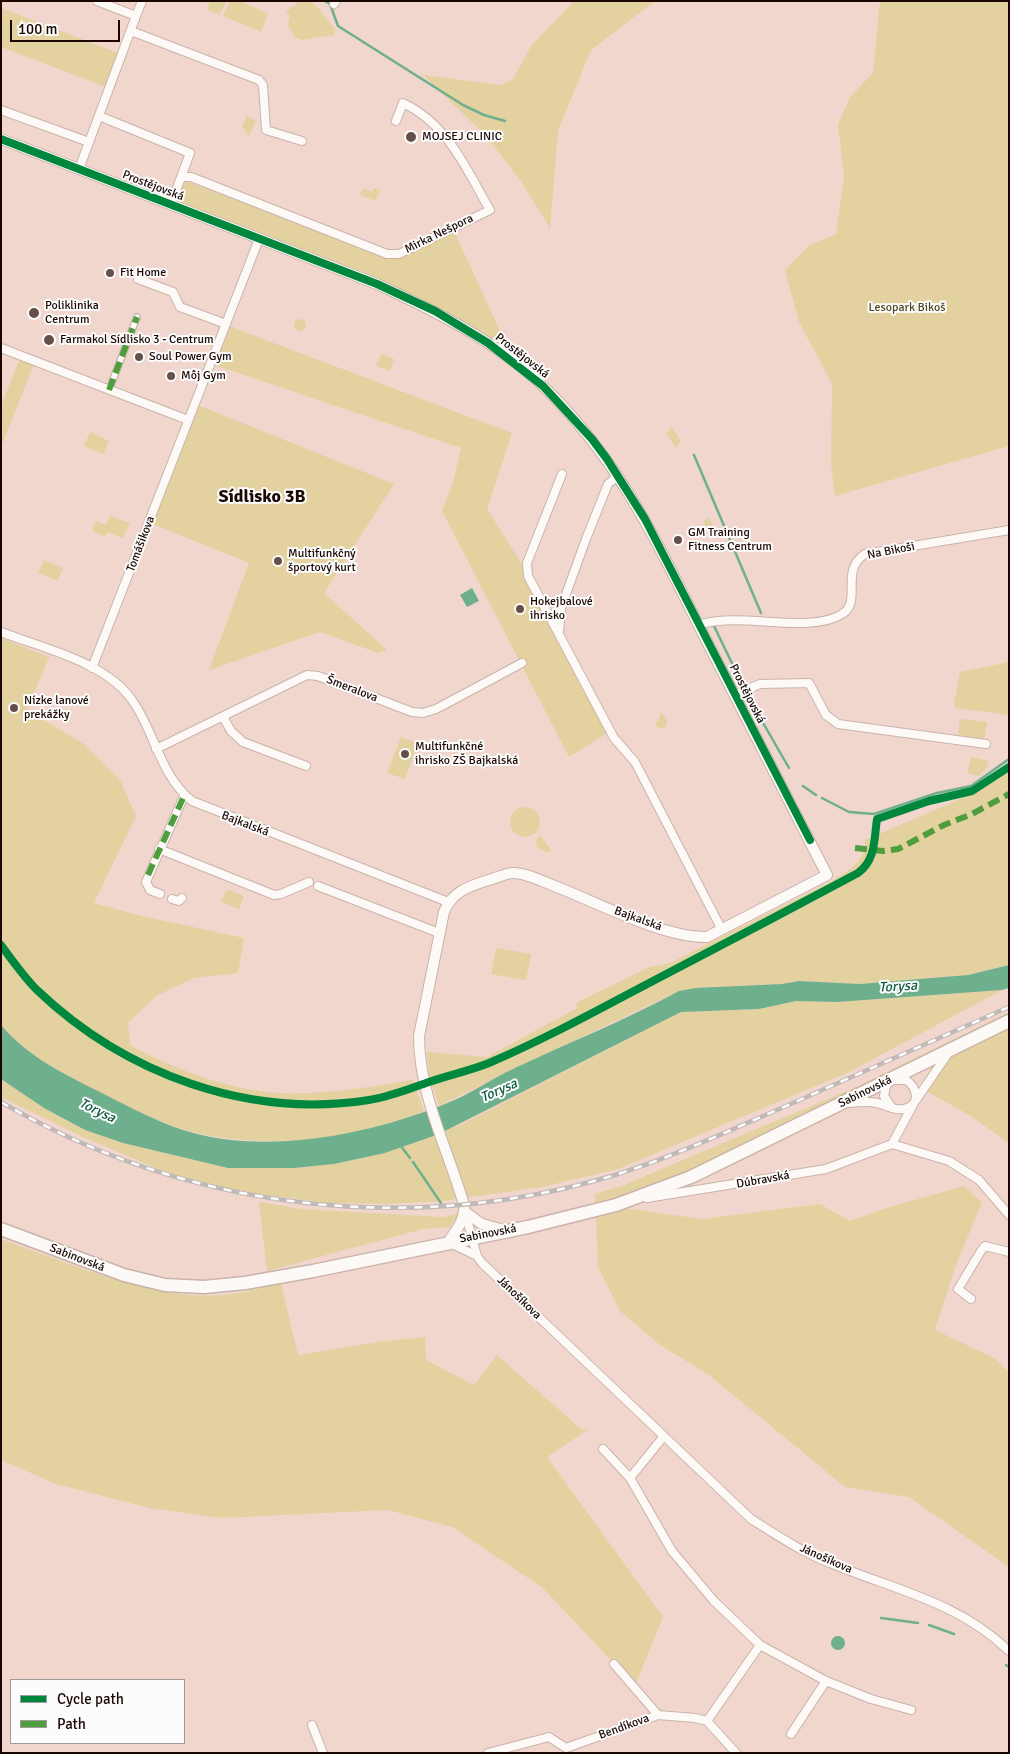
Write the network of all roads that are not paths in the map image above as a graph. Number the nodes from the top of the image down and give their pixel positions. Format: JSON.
{"nodes":[{"id":1,"x":97,"y":1,"type":"edge"},
{"id":2,"x":142,"y":1,"type":"edge"},
{"id":3,"x":136,"y":16,"type":"junction"},
{"id":4,"x":130,"y":31,"type":"junction"},
{"id":5,"x":1,"y":110,"type":"edge"},
{"id":6,"x":99,"y":116,"type":"junction"},
{"id":7,"x":396,"y":121,"type":"dead end"},
{"id":8,"x":1,"y":139,"type":"edge"},
{"id":9,"x":302,"y":141,"type":"dead end"},
{"id":10,"x":89,"y":142,"type":"junction"},
{"id":11,"x":79,"y":169,"type":"junction"},
{"id":12,"x":181,"y":177,"type":"junction"},
{"id":13,"x":176,"y":191,"type":"junction"},
{"id":14,"x":157,"y":199,"type":"junction"},
{"id":15,"x":170,"y":204,"type":"junction"},
{"id":16,"x":259,"y":239,"type":"junction"},
{"id":17,"x":138,"y":279,"type":"dead end"},
{"id":18,"x":137,"y":317,"type":"dead end"},
{"id":19,"x":226,"y":324,"type":"junction"},
{"id":20,"x":1,"y":348,"type":"edge"},
{"id":21,"x":109,"y":390,"type":"junction"},
{"id":22,"x":188,"y":420,"type":"junction"},
{"id":23,"x":562,"y":474,"type":"dead end"},
{"id":24,"x":618,"y":476,"type":"junction"},
{"id":25,"x":1009,"y":530,"type":"edge"},
{"id":26,"x":546,"y":608,"type":"junction"},
{"id":27,"x":561,"y":608,"type":"junction"},
{"id":28,"x":699,"y":624,"type":"junction"},
{"id":29,"x":1,"y":632,"type":"edge"},
{"id":30,"x":559,"y":632,"type":"junction"},
{"id":31,"x":522,"y":663,"type":"dead end"},
{"id":32,"x":92,"y":668,"type":"junction"},
{"id":33,"x":735,"y":695,"type":"junction"},
{"id":34,"x":223,"y":717,"type":"junction"},
{"id":35,"x":986,"y":744,"type":"dead end"},
{"id":36,"x":156,"y":749,"type":"junction"},
{"id":37,"x":306,"y":766,"type":"dead end"},
{"id":38,"x":184,"y":796,"type":"junction"},
{"id":39,"x":160,"y":849,"type":"junction"},
{"id":40,"x":827,"y":875,"type":"joint"},
{"id":41,"x":309,"y":882,"type":"dead end"},
{"id":42,"x":318,"y":886,"type":"dead end"},
{"id":43,"x":160,"y":894,"type":"dead end"},
{"id":44,"x":182,"y":898,"type":"dead end"},
{"id":45,"x":172,"y":899,"type":"dead end"},
{"id":46,"x":448,"y":902,"type":"junction"},
{"id":47,"x":722,"y":930,"type":"junction"},
{"id":48,"x":439,"y":932,"type":"junction"},
{"id":49,"x":1009,"y":1021,"type":"edge"},
{"id":50,"x":951,"y":1050,"type":"junction"},
{"id":51,"x":891,"y":1080,"type":"junction"},
{"id":52,"x":842,"y":1104,"type":"junction"},
{"id":53,"x":914,"y":1104,"type":"junction"},
{"id":54,"x":894,"y":1108,"type":"junction"},
{"id":55,"x":903,"y":1121,"type":"junction"},
{"id":56,"x":892,"y":1144,"type":"junction"},
{"id":57,"x":630,"y":1201,"type":"junction"},
{"id":58,"x":465,"y":1212,"type":"junction"},
{"id":59,"x":1009,"y":1215,"type":"edge"},
{"id":60,"x":1,"y":1229,"type":"edge"},
{"id":61,"x":506,"y":1231,"type":"junction"},
{"id":62,"x":472,"y":1237,"type":"junction"},
{"id":63,"x":448,"y":1242,"type":"junction"},
{"id":64,"x":1009,"y":1252,"type":"edge"},
{"id":65,"x":477,"y":1256,"type":"junction"},
{"id":66,"x":972,"y":1300,"type":"dead end"},
{"id":67,"x":664,"y":1436,"type":"junction"},
{"id":68,"x":602,"y":1448,"type":"dead end"},
{"id":69,"x":630,"y":1478,"type":"junction"},
{"id":70,"x":760,"y":1645,"type":"junction"},
{"id":71,"x":1009,"y":1651,"type":"edge"},
{"id":72,"x":614,"y":1664,"type":"dead end"},
{"id":73,"x":826,"y":1681,"type":"junction"},
{"id":74,"x":911,"y":1710,"type":"dead end"},
{"id":75,"x":658,"y":1715,"type":"junction"},
{"id":76,"x":707,"y":1721,"type":"junction"},
{"id":77,"x":312,"y":1725,"type":"dead end"},
{"id":78,"x":791,"y":1734,"type":"dead end"},
{"id":79,"x":323,"y":1753,"type":"edge"},
{"id":80,"x":488,"y":1753,"type":"edge"},
{"id":81,"x":736,"y":1753,"type":"edge"}],
"edges":[{"from":1,"to":3,"type":"street"},
{"from":2,"to":3,"type":"street"},
{"from":3,"to":4,"type":"street"},
{"from":4,"to":6,"type":"street"},
{"from":4,"to":9,"type":"street"},
{"from":5,"to":10,"type":"street"},
{"from":6,"to":10,"type":"street"},
{"from":6,"to":12,"type":"street"},
{"from":7,"to":12,"type":"street","name":"Mirka Nešpora"},
{"from":8,"to":11,"type":"street","name":"Prostějovská"},
{"from":10,"to":11,"type":"street"},
{"from":11,"to":14,"type":"street","name":"Prostějovská"},
{"from":12,"to":13,"type":"street"},
{"from":13,"to":14,"type":"street"},
{"from":13,"to":15,"type":"street"},
{"from":14,"to":15,"type":"street","name":"Prostějovská"},
{"from":15,"to":16,"type":"street","name":"Prostějovská"},
{"from":16,"to":19,"type":"street","name":"Tomášikova"},
{"from":16,"to":24,"type":"street","name":"Prostějovská"},
{"from":17,"to":19,"type":"street"},
{"from":18,"to":21,"type":"street"},
{"from":19,"to":22,"type":"street","name":"Tomášikova"},
{"from":20,"to":21,"type":"street"},
{"from":21,"to":22,"type":"street"},
{"from":22,"to":32,"type":"street","name":"Tomášikova"},
{"from":23,"to":26,"type":"street"},
{"from":24,"to":27,"type":"street"},
{"from":24,"to":28,"type":"street","name":"Prostějovská"},
{"from":25,"to":28,"type":"street","name":"Na Bikoši"},
{"from":26,"to":27,"type":"street"},
{"from":26,"to":30,"type":"street"},
{"from":27,"to":30,"type":"street"},
{"from":28,"to":33,"type":"street","name":"Prostějovská"},
{"from":29,"to":32,"type":"street","name":"Bajkalská"},
{"from":30,"to":47,"type":"street"},
{"from":31,"to":34,"type":"street","name":"Šmeralova"},
{"from":32,"to":36,"type":"street","name":"Bajkalská"},
{"from":33,"to":35,"type":"street","name":"Prostějovská"},
{"from":33,"to":40,"type":"street","name":"Prostějovská"},
{"from":34,"to":36,"type":"street","name":"Šmeralova"},
{"from":34,"to":37,"type":"street"},
{"from":36,"to":38,"type":"street","name":"Bajkalská"},
{"from":38,"to":39,"type":"street"},
{"from":38,"to":46,"type":"street","name":"Bajkalská"},
{"from":39,"to":41,"type":"street"},
{"from":39,"to":43,"type":"street"},
{"from":40,"to":47,"type":"street","name":"Bajkalská"},
{"from":42,"to":48,"type":"street"},
{"from":44,"to":45,"type":"street"},
{"from":46,"to":47,"type":"street","name":"Bajkalská"},
{"from":46,"to":48,"type":"street"},
{"from":48,"to":58,"type":"street"},
{"from":49,"to":50,"type":"main road","name":"Sabinovská"},
{"from":50,"to":51,"type":"main road","name":"Sabinovská"},
{"from":50,"to":53,"type":"street"},
{"from":51,"to":52,"type":"main road","name":"Sabinovská"},
{"from":51,"to":53,"type":"street"},
{"from":51,"to":54,"type":"street"},
{"from":52,"to":54,"type":"street"},
{"from":52,"to":57,"type":"main road","name":"Sabinovská"},
{"from":53,"to":54,"type":"street"},
{"from":53,"to":55,"type":"street"},
{"from":54,"to":55,"type":"street"},
{"from":55,"to":56,"type":"street"},
{"from":56,"to":57,"type":"street","name":"Dúbravská"},
{"from":56,"to":59,"type":"street"},
{"from":57,"to":61,"type":"main road","name":"Sabinovská"},
{"from":58,"to":61,"type":"street"},
{"from":58,"to":62,"type":"street"},
{"from":58,"to":63,"type":"street"},
{"from":60,"to":63,"type":"main road","name":"Sabinovská"},
{"from":61,"to":62,"type":"main road","name":"Sabinovská"},
{"from":62,"to":63,"type":"main road","name":"Sabinovská"},
{"from":62,"to":65,"type":"street"},
{"from":63,"to":65,"type":"street"},
{"from":64,"to":66,"type":"street"},
{"from":65,"to":67,"type":"street","name":"Jánošíkova"},
{"from":67,"to":69,"type":"street"},
{"from":67,"to":71,"type":"street","name":"Jánošíkova"},
{"from":68,"to":69,"type":"street"},
{"from":69,"to":70,"type":"street"},
{"from":70,"to":73,"type":"street"},
{"from":70,"to":76,"type":"street"},
{"from":72,"to":75,"type":"street"},
{"from":73,"to":74,"type":"street"},
{"from":73,"to":78,"type":"street"},
{"from":75,"to":76,"type":"street","name":"Bendíkova"},
{"from":75,"to":80,"type":"street","name":"Bendíkova"},
{"from":76,"to":81,"type":"street"},
{"from":77,"to":79,"type":"street"}]}
